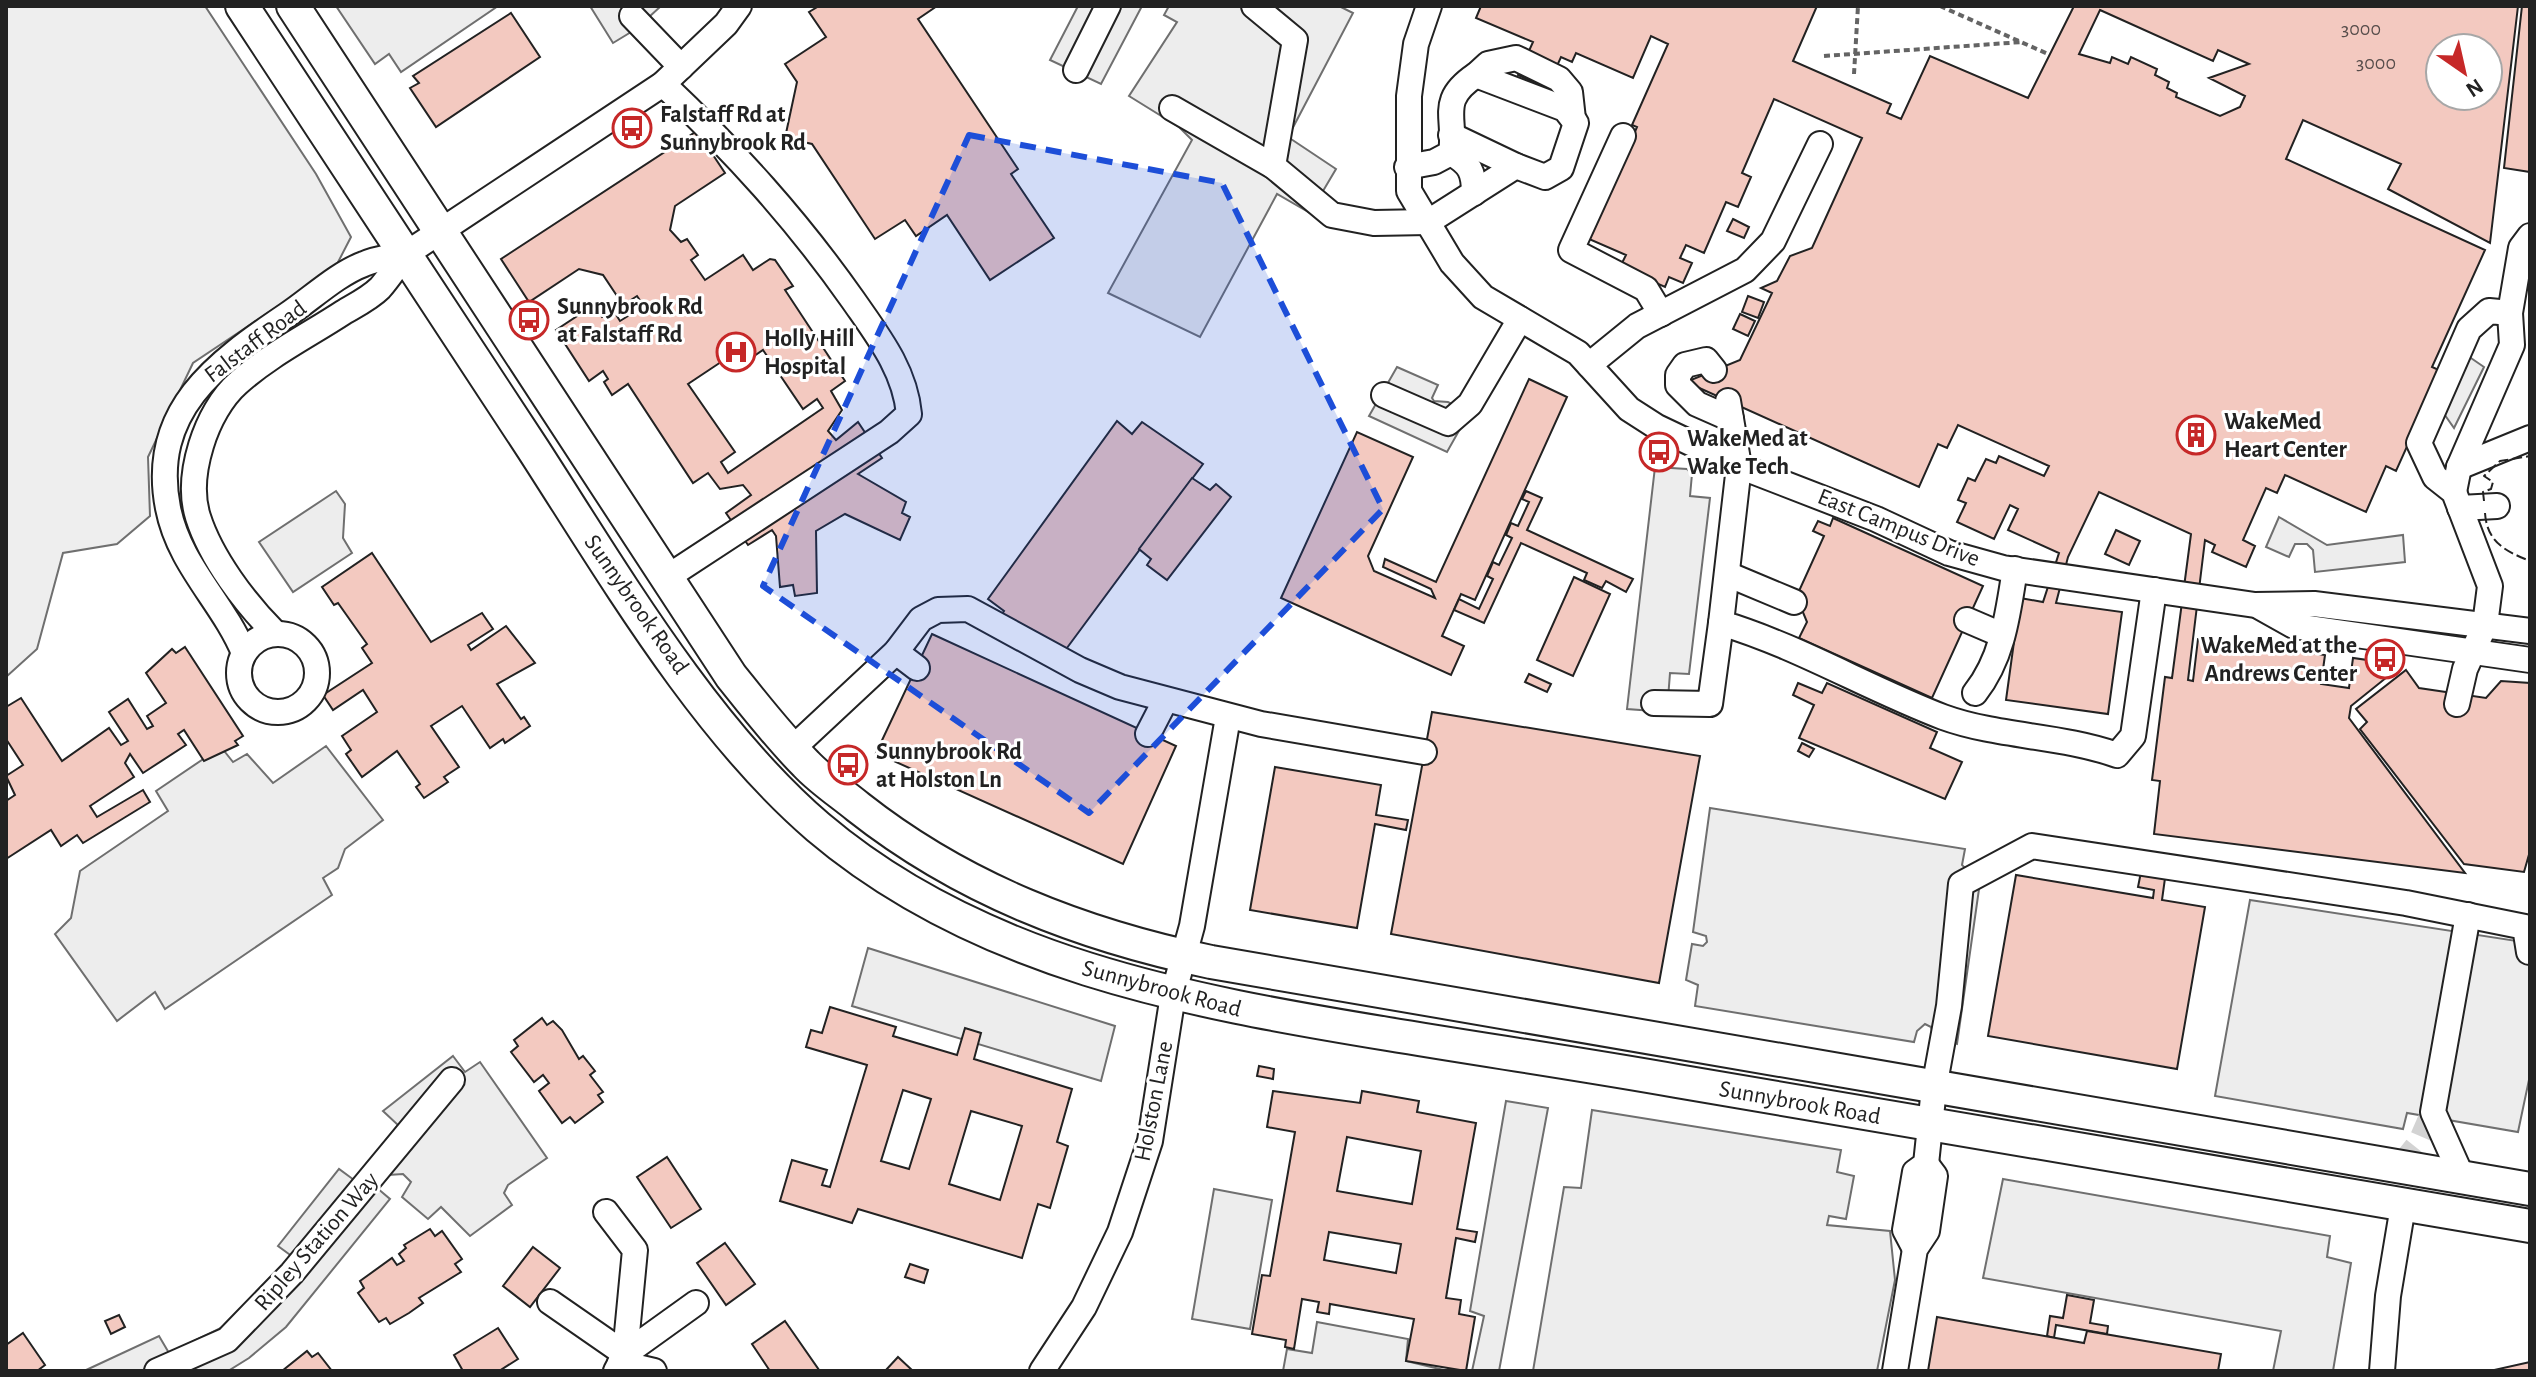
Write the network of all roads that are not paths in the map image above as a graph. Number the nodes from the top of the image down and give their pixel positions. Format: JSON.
{"nodes":[{"id":1,"x":242,"y":6,"type":"edge"},
{"id":2,"x":293,"y":6,"type":"edge"},
{"id":3,"x":739,"y":6,"type":"edge"},
{"id":4,"x":1108,"y":6,"type":"edge"},
{"id":5,"x":1254,"y":6,"type":"edge"},
{"id":6,"x":1429,"y":6,"type":"edge"},
{"id":7,"x":632,"y":16,"type":"dead end"},
{"id":8,"x":681,"y":67,"type":"junction"},
{"id":9,"x":1076,"y":70,"type":"dead end"},
{"id":10,"x":663,"y":84,"type":"junction"},
{"id":11,"x":1172,"y":108,"type":"dead end"},
{"id":12,"x":1623,"y":136,"type":"dead end"},
{"id":13,"x":1451,"y":144,"type":"junction"},
{"id":14,"x":1820,"y":144,"type":"dead end"},
{"id":15,"x":1273,"y":166,"type":"junction"},
{"id":16,"x":1516,"y":166,"type":"junction"},
{"id":17,"x":1407,"y":167,"type":"junction"},
{"id":18,"x":1474,"y":193,"type":"junction"},
{"id":19,"x":1428,"y":222,"type":"junction"},
{"id":20,"x":441,"y":232,"type":"junction"},
{"id":21,"x":2530,"y":236,"type":"edge"},
{"id":22,"x":406,"y":254,"type":"junction"},
{"id":23,"x":2510,"y":313,"type":"junction"},
{"id":24,"x":1661,"y":314,"type":"junction"},
{"id":25,"x":1520,"y":319,"type":"junction"},
{"id":26,"x":1589,"y":365,"type":"junction"},
{"id":27,"x":1714,"y":370,"type":"dead end"},
{"id":28,"x":1384,"y":395,"type":"dead end"},
{"id":29,"x":2530,"y":438,"type":"edge"},
{"id":30,"x":1739,"y":466,"type":"junction"},
{"id":31,"x":2459,"y":467,"type":"junction"},
{"id":32,"x":2457,"y":500,"type":"junction"},
{"id":33,"x":2497,"y":506,"type":"dead end"},
{"id":34,"x":2015,"y":569,"type":"junction"},
{"id":35,"x":1727,"y":574,"type":"junction"},
{"id":36,"x":666,"y":578,"type":"junction"},
{"id":37,"x":2154,"y":590,"type":"junction"},
{"id":38,"x":1794,"y":602,"type":"dead end"},
{"id":39,"x":2255,"y":605,"type":"junction"},
{"id":40,"x":1971,"y":612,"type":"dead end"},
{"id":41,"x":1721,"y":623,"type":"junction"},
{"id":42,"x":2485,"y":625,"type":"junction"},
{"id":43,"x":2004,"y":627,"type":"junction"},
{"id":44,"x":2530,"y":631,"type":"edge"},
{"id":45,"x":275,"y":633,"type":"junction"},
{"id":46,"x":896,"y":652,"type":"junction"},
{"id":47,"x":2472,"y":652,"type":"junction"},
{"id":48,"x":244,"y":653,"type":"junction"},
{"id":49,"x":2530,"y":660,"type":"edge"},
{"id":50,"x":917,"y":668,"type":"dead end"},
{"id":51,"x":1975,"y":693,"type":"dead end"},
{"id":52,"x":1165,"y":701,"type":"junction"},
{"id":53,"x":1654,"y":703,"type":"dead end"},
{"id":54,"x":2457,"y":704,"type":"dead end"},
{"id":55,"x":1228,"y":717,"type":"junction"},
{"id":56,"x":1148,"y":734,"type":"dead end"},
{"id":57,"x":792,"y":749,"type":"junction"},
{"id":58,"x":1424,"y":752,"type":"dead end"},
{"id":59,"x":2468,"y":915,"type":"junction"},
{"id":60,"x":2529,"y":952,"type":"edge"},
{"id":61,"x":1182,"y":956,"type":"junction"},
{"id":62,"x":1173,"y":995,"type":"junction"},
{"id":63,"x":1679,"y":1044,"type":"junction"},
{"id":64,"x":1615,"y":1070,"type":"junction"},
{"id":65,"x":452,"y":1080,"type":"dead end"},
{"id":66,"x":1934,"y":1088,"type":"junction"},
{"id":67,"x":1933,"y":1126,"type":"junction"},
{"id":68,"x":2462,"y":1177,"type":"junction"},
{"id":69,"x":2530,"y":1189,"type":"edge"},
{"id":70,"x":2403,"y":1206,"type":"junction"},
{"id":71,"x":606,"y":1212,"type":"dead end"},
{"id":72,"x":2530,"y":1226,"type":"edge"},
{"id":73,"x":550,"y":1302,"type":"dead end"},
{"id":74,"x":696,"y":1303,"type":"dead end"},
{"id":75,"x":621,"y":1363,"type":"edge"},
{"id":76,"x":157,"y":1371,"type":"edge"},
{"id":77,"x":654,"y":1371,"type":"edge"},
{"id":78,"x":1042,"y":1371,"type":"edge"},
{"id":79,"x":1895,"y":1371,"type":"edge"},
{"id":80,"x":2382,"y":1371,"type":"edge"}],
"edges":[{"from":1,"to":22,"type":"main road","name":"Sunnybrook Road"},
{"from":2,"to":20,"type":"main road","name":"Sunnybrook Road"},
{"from":3,"to":8,"type":"street","name":"Falstaff Road"},
{"from":4,"to":9,"type":"street"},
{"from":5,"to":15,"type":"street"},
{"from":6,"to":17,"type":"street","name":"East Campus Drive"},
{"from":7,"to":8,"type":"street"},
{"from":8,"to":10,"type":"street","name":"Falstaff Road"},
{"from":10,"to":20,"type":"street","name":"Falstaff Road"},
{"from":10,"to":36,"type":"street"},
{"from":11,"to":15,"type":"street"},
{"from":12,"to":24,"type":"street"},
{"from":13,"to":16,"type":"street"},
{"from":13,"to":16,"type":"street"},
{"from":13,"to":17,"type":"street"},
{"from":13,"to":18,"type":"street"},
{"from":14,"to":24,"type":"street"},
{"from":15,"to":19,"type":"street"},
{"from":16,"to":18,"type":"street"},
{"from":17,"to":19,"type":"street","name":"East Campus Drive"},
{"from":18,"to":19,"type":"street"},
{"from":19,"to":25,"type":"street","name":"East Campus Drive"},
{"from":20,"to":22,"type":"street","name":"Falstaff Road"},
{"from":20,"to":36,"type":"main road","name":"Sunnybrook Road"},
{"from":21,"to":23,"type":"street"},
{"from":22,"to":45,"type":"street","name":"Falstaff Road"},
{"from":22,"to":48,"type":"street","name":"Falstaff Road"},
{"from":22,"to":62,"type":"main road","name":"Sunnybrook Road"},
{"from":23,"to":31,"type":"street"},
{"from":23,"to":32,"type":"street"},
{"from":24,"to":26,"type":"street"},
{"from":25,"to":26,"type":"street","name":"East Campus Drive"},
{"from":25,"to":28,"type":"street"},
{"from":26,"to":30,"type":"street","name":"East Campus Drive"},
{"from":27,"to":30,"type":"street"},
{"from":29,"to":31,"type":"street"},
{"from":30,"to":34,"type":"street","name":"East Campus Drive"},
{"from":30,"to":35,"type":"street"},
{"from":31,"to":32,"type":"street"},
{"from":32,"to":33,"type":"street"},
{"from":32,"to":42,"type":"street"},
{"from":34,"to":37,"type":"street","name":"East Campus Drive"},
{"from":34,"to":43,"type":"street"},
{"from":35,"to":38,"type":"street"},
{"from":35,"to":41,"type":"street"},
{"from":36,"to":57,"type":"main road","name":"Sunnybrook Road"},
{"from":37,"to":39,"type":"street","name":"East Campus Drive"},
{"from":37,"to":41,"type":"street"},
{"from":39,"to":42,"type":"street","name":"East Campus Drive"},
{"from":39,"to":47,"type":"street","name":"East Campus Drive"},
{"from":40,"to":43,"type":"street"},
{"from":41,"to":53,"type":"street"},
{"from":42,"to":44,"type":"street","name":"East Campus Drive"},
{"from":42,"to":47,"type":"street"},
{"from":43,"to":51,"type":"street"},
{"from":45,"to":48,"type":"street"},
{"from":45,"to":48,"type":"street","name":"Falstaff Road"},
{"from":46,"to":50,"type":"street"},
{"from":46,"to":52,"type":"street"},
{"from":46,"to":57,"type":"street"},
{"from":47,"to":49,"type":"street","name":"East Campus Drive"},
{"from":47,"to":54,"type":"street"},
{"from":52,"to":55,"type":"street"},
{"from":52,"to":56,"type":"street"},
{"from":55,"to":58,"type":"street"},
{"from":55,"to":61,"type":"street","name":"Holston Lane"},
{"from":57,"to":61,"type":"main road","name":"Sunnybrook Road"},
{"from":59,"to":60,"type":"street"},
{"from":59,"to":66,"type":"street"},
{"from":59,"to":68,"type":"street"},
{"from":61,"to":62,"type":"street","name":"Holston Lane"},
{"from":61,"to":63,"type":"main road","name":"Sunnybrook Road"},
{"from":62,"to":64,"type":"main road","name":"Sunnybrook Road"},
{"from":62,"to":78,"type":"street","name":"Holston Lane"},
{"from":63,"to":64,"type":"main road"},
{"from":63,"to":66,"type":"main road","name":"Sunnybrook Road"},
{"from":64,"to":67,"type":"main road","name":"Sunnybrook Road"},
{"from":65,"to":76,"type":"street","name":"Ripley Station Way"},
{"from":66,"to":67,"type":"street"},
{"from":66,"to":68,"type":"main road","name":"Sunnybrook Road"},
{"from":67,"to":70,"type":"main road","name":"Sunnybrook Road"},
{"from":67,"to":79,"type":"street"},
{"from":68,"to":69,"type":"main road","name":"Sunnybrook Road"},
{"from":70,"to":72,"type":"main road","name":"Sunnybrook Road"},
{"from":70,"to":80,"type":"street"},
{"from":71,"to":75,"type":"street"},
{"from":73,"to":75,"type":"street"},
{"from":74,"to":75,"type":"street"},
{"from":75,"to":77,"type":"street"}]}
